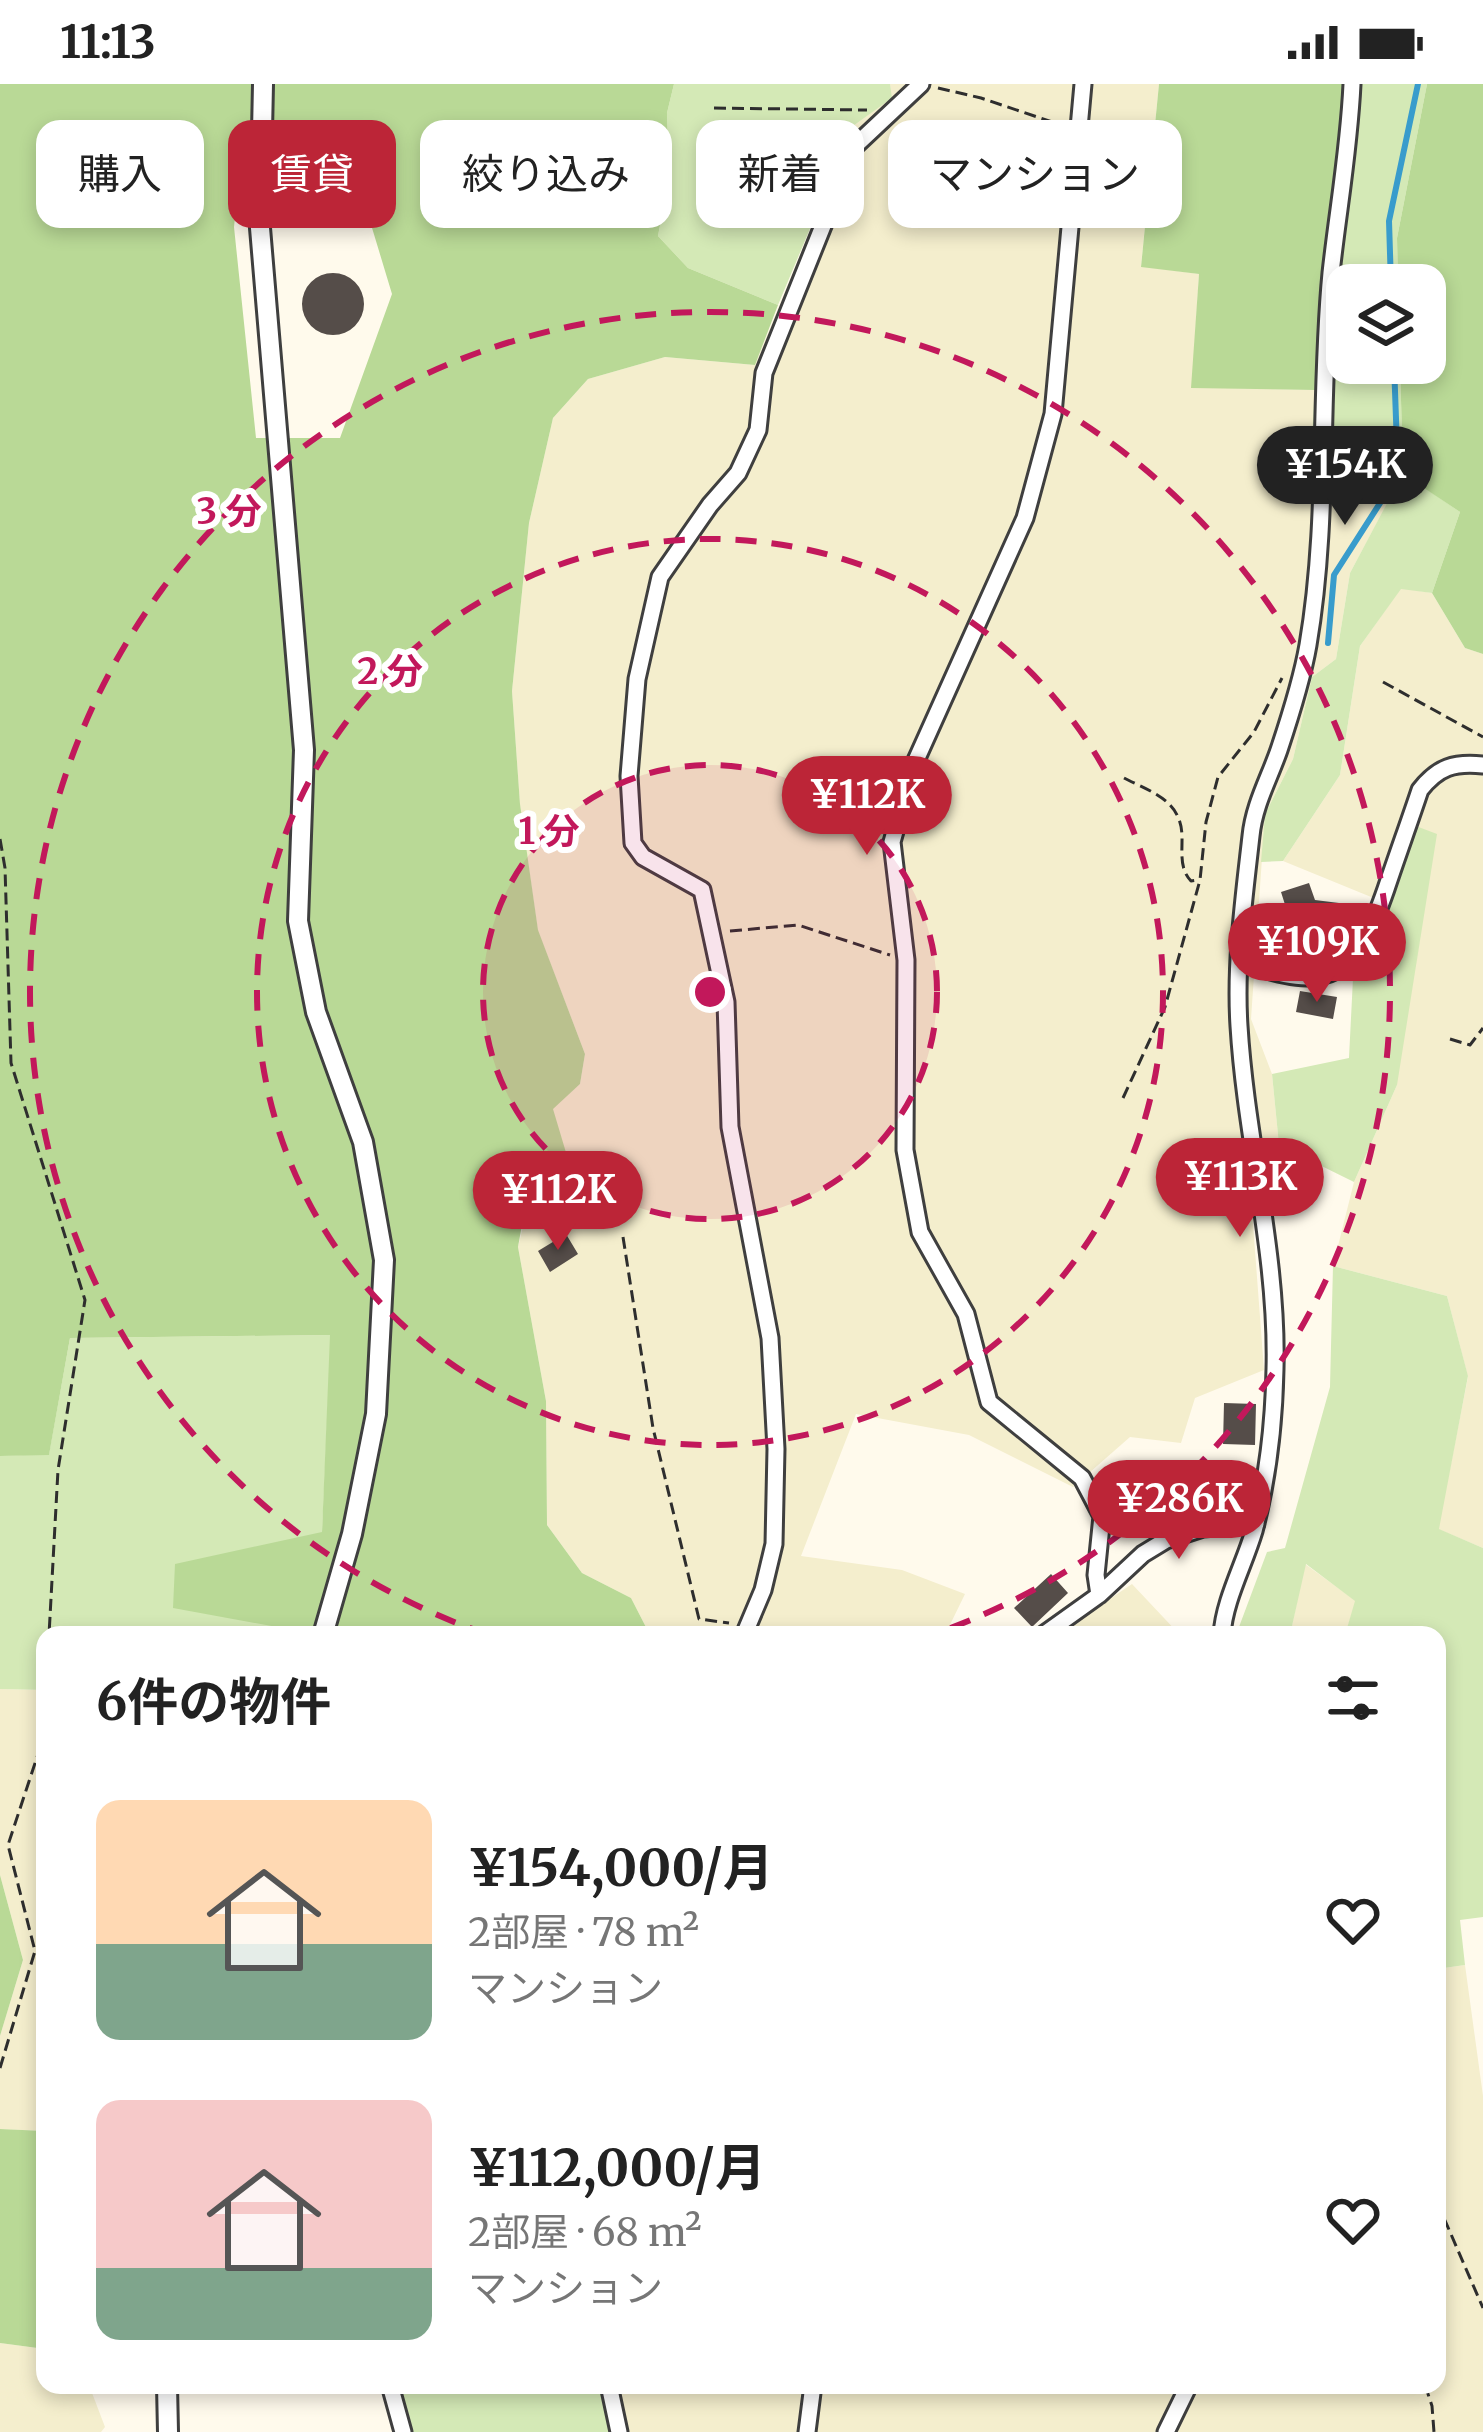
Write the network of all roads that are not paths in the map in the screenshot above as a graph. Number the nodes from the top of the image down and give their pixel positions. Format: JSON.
{"nodes":[{"id":1,"x":263,"y":84,"type":"edge"},
{"id":2,"x":921,"y":84,"type":"edge"},
{"id":3,"x":1083,"y":84,"type":"edge"},
{"id":4,"x":1352,"y":84,"type":"edge"},
{"id":5,"x":1483,"y":764,"type":"edge"},
{"id":6,"x":1240,"y":961,"type":"junction"},
{"id":7,"x":1256,"y":1524,"type":"junction"},
{"id":8,"x":1099,"y":1595,"type":"junction"},
{"id":9,"x":326,"y":1626,"type":"edge"},
{"id":10,"x":749,"y":1626,"type":"edge"},
{"id":11,"x":1056,"y":1626,"type":"edge"},
{"id":12,"x":1223,"y":1626,"type":"edge"},
{"id":13,"x":167,"y":2394,"type":"edge"},
{"id":14,"x":392,"y":2394,"type":"edge"},
{"id":15,"x":611,"y":2394,"type":"edge"},
{"id":16,"x":812,"y":2394,"type":"edge"},
{"id":17,"x":1185,"y":2394,"type":"edge"},
{"id":18,"x":168,"y":2432,"type":"edge"},
{"id":19,"x":403,"y":2432,"type":"edge"},
{"id":20,"x":619,"y":2432,"type":"edge"},
{"id":21,"x":807,"y":2432,"type":"edge"},
{"id":22,"x":1166,"y":2432,"type":"edge"}],
"edges":[{"from":1,"to":9,"type":"street"},
{"from":2,"to":10,"type":"street"},
{"from":3,"to":8,"type":"street"},
{"from":4,"to":6,"type":"street"},
{"from":5,"to":6,"type":"street"},
{"from":6,"to":7,"type":"street"},
{"from":7,"to":8,"type":"street"},
{"from":7,"to":12,"type":"street"},
{"from":8,"to":11,"type":"street"},
{"from":13,"to":18,"type":"street"},
{"from":14,"to":19,"type":"street"},
{"from":15,"to":20,"type":"street"},
{"from":16,"to":21,"type":"street"},
{"from":17,"to":22,"type":"street"}]}
